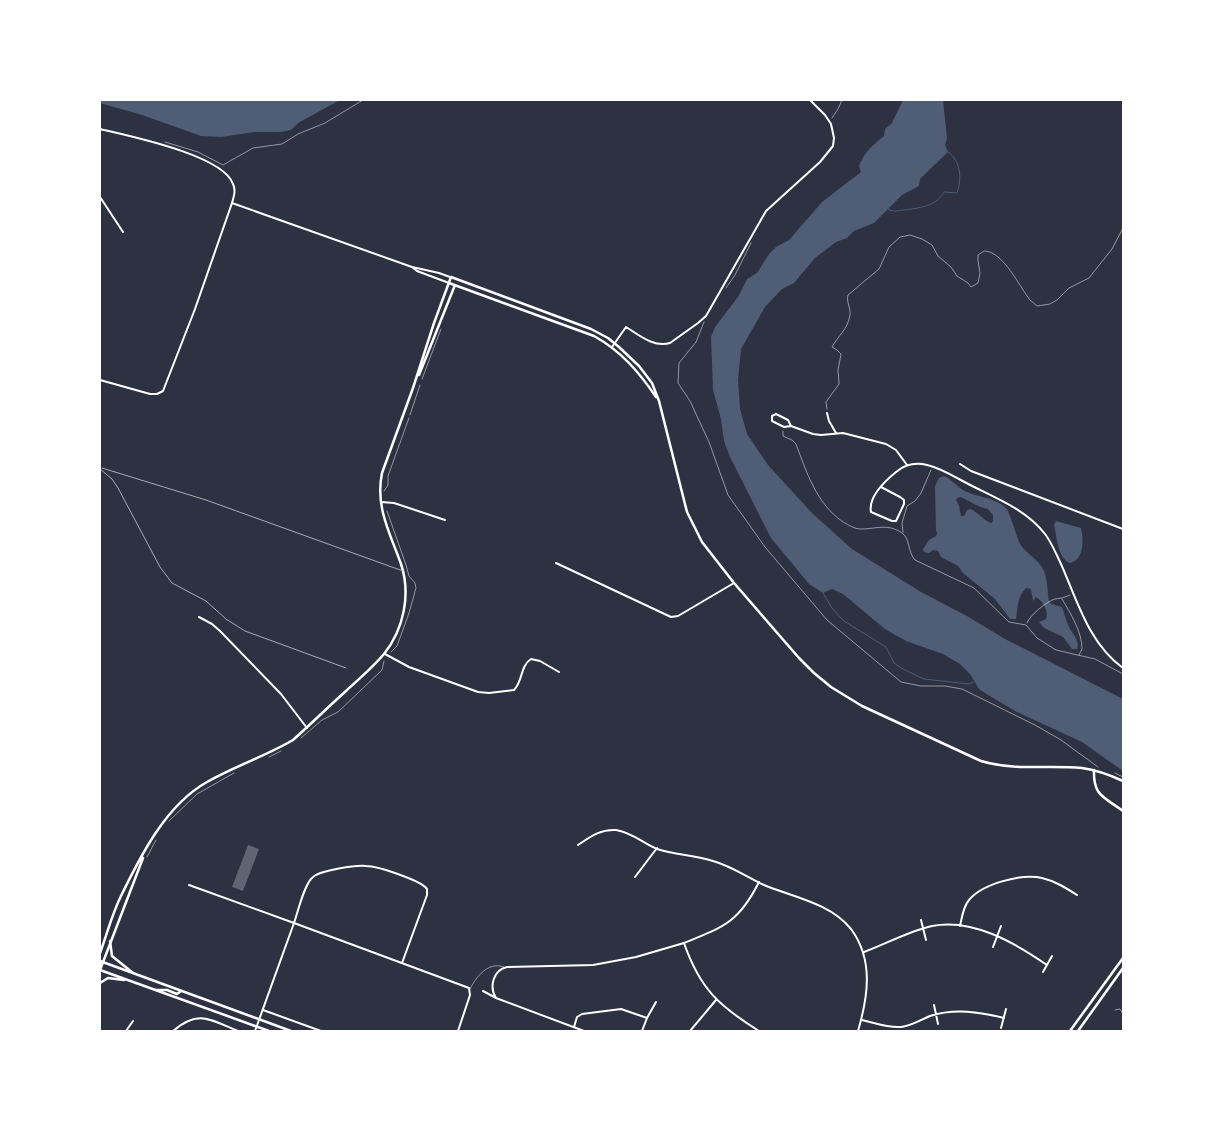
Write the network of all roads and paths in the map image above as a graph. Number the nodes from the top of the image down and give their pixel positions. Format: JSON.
{"nodes":[{"id":1,"x":363,"y":100,"type":"edge"},
{"id":2,"x":810,"y":100,"type":"edge"},
{"id":3,"x":842,"y":100,"type":"edge"},
{"id":4,"x":830,"y":120,"type":"junction"},
{"id":5,"x":833,"y":122,"type":"dead end"},
{"id":6,"x":100,"y":129,"type":"edge"},
{"id":7,"x":164,"y":142,"type":"dead end"},
{"id":8,"x":100,"y":197,"type":"edge"},
{"id":9,"x":232,"y":202,"type":"junction"},
{"id":10,"x":1123,"y":228,"type":"edge"},
{"id":11,"x":122,"y":232,"type":"dead end"},
{"id":12,"x":752,"y":240,"type":"dead end"},
{"id":13,"x":412,"y":267,"type":"junction"},
{"id":14,"x":451,"y":278,"type":"junction"},
{"id":15,"x":456,"y":280,"type":"junction"},
{"id":16,"x":449,"y":282,"type":"junction"},
{"id":17,"x":455,"y":285,"type":"junction"},
{"id":18,"x":723,"y":293,"type":"dead end"},
{"id":19,"x":706,"y":320,"type":"dead end"},
{"id":20,"x":615,"y":343,"type":"junction"},
{"id":21,"x":612,"y":347,"type":"junction"},
{"id":22,"x":100,"y":380,"type":"edge"},
{"id":23,"x":416,"y":381,"type":"junction"},
{"id":24,"x":420,"y":385,"type":"dead end"},
{"id":25,"x":659,"y":401,"type":"junction"},
{"id":26,"x":827,"y":413,"type":"joint"},
{"id":27,"x":410,"y":415,"type":"dead end"},
{"id":28,"x":409,"y":418,"type":"dead end"},
{"id":29,"x":791,"y":426,"type":"junction"},
{"id":30,"x":785,"y":427,"type":"junction"},
{"id":31,"x":836,"y":433,"type":"junction"},
{"id":32,"x":960,"y":464,"type":"dead end"},
{"id":33,"x":907,"y":465,"type":"junction"},
{"id":34,"x":932,"y":467,"type":"dead end"},
{"id":35,"x":881,"y":487,"type":"junction"},
{"id":36,"x":383,"y":492,"type":"dead end"},
{"id":37,"x":380,"y":502,"type":"junction"},
{"id":38,"x":445,"y":520,"type":"dead end"},
{"id":39,"x":1123,"y":529,"type":"edge"},
{"id":40,"x":903,"y":534,"type":"junction"},
{"id":41,"x":556,"y":564,"type":"dead end"},
{"id":42,"x":734,"y":583,"type":"junction"},
{"id":43,"x":1074,"y":593,"type":"junction"},
{"id":44,"x":1062,"y":599,"type":"junction"},
{"id":45,"x":199,"y":617,"type":"dead end"},
{"id":46,"x":1026,"y":625,"type":"junction"},
{"id":47,"x":384,"y":654,"type":"junction"},
{"id":48,"x":1077,"y":656,"type":"junction"},
{"id":49,"x":1123,"y":668,"type":"edge"},
{"id":50,"x":560,"y":672,"type":"dead end"},
{"id":51,"x":1123,"y":674,"type":"edge"},
{"id":52,"x":307,"y":728,"type":"junction"},
{"id":53,"x":1103,"y":769,"type":"dead end"},
{"id":54,"x":237,"y":770,"type":"dead end"},
{"id":55,"x":1094,"y":770,"type":"junction"},
{"id":56,"x":1123,"y":781,"type":"edge"},
{"id":57,"x":1123,"y":811,"type":"edge"},
{"id":58,"x":167,"y":823,"type":"dead end"},
{"id":59,"x":157,"y":838,"type":"dead end"},
{"id":60,"x":149,"y":845,"type":"junction"},
{"id":61,"x":578,"y":845,"type":"dead end"},
{"id":62,"x":657,"y":848,"type":"junction"},
{"id":63,"x":146,"y":859,"type":"dead end"},
{"id":64,"x":635,"y":877,"type":"dead end"},
{"id":65,"x":759,"y":882,"type":"junction"},
{"id":66,"x":189,"y":885,"type":"dead end"},
{"id":67,"x":1077,"y":895,"type":"dead end"},
{"id":68,"x":921,"y":920,"type":"dead end"},
{"id":69,"x":294,"y":923,"type":"junction"},
{"id":70,"x":960,"y":926,"type":"junction"},
{"id":71,"x":1001,"y":926,"type":"dead end"},
{"id":72,"x":923,"y":929,"type":"junction"},
{"id":73,"x":998,"y":936,"type":"junction"},
{"id":74,"x":106,"y":939,"type":"junction"},
{"id":75,"x":926,"y":940,"type":"dead end"},
{"id":76,"x":110,"y":941,"type":"junction"},
{"id":77,"x":684,"y":943,"type":"junction"},
{"id":78,"x":100,"y":946,"type":"edge"},
{"id":79,"x":993,"y":947,"type":"dead end"},
{"id":80,"x":863,"y":952,"type":"junction"},
{"id":81,"x":100,"y":953,"type":"edge"},
{"id":82,"x":1052,"y":956,"type":"dead end"},
{"id":83,"x":1123,"y":958,"type":"edge"},
{"id":84,"x":101,"y":962,"type":"edge"},
{"id":85,"x":402,"y":963,"type":"junction"},
{"id":86,"x":1047,"y":965,"type":"junction"},
{"id":87,"x":504,"y":967,"type":"junction"},
{"id":88,"x":1123,"y":968,"type":"edge"},
{"id":89,"x":100,"y":970,"type":"edge"},
{"id":90,"x":1043,"y":972,"type":"dead end"},
{"id":91,"x":136,"y":975,"type":"junction"},
{"id":92,"x":132,"y":982,"type":"junction"},
{"id":93,"x":100,"y":983,"type":"edge"},
{"id":94,"x":152,"y":989,"type":"junction"},
{"id":95,"x":470,"y":989,"type":"junction"},
{"id":96,"x":181,"y":991,"type":"junction"},
{"id":97,"x":483,"y":992,"type":"dead end"},
{"id":98,"x":496,"y":998,"type":"junction"},
{"id":99,"x":716,"y":1000,"type":"junction"},
{"id":100,"x":656,"y":1002,"type":"dead end"},
{"id":101,"x":934,"y":1005,"type":"dead end"},
{"id":102,"x":1006,"y":1009,"type":"dead end"},
{"id":103,"x":263,"y":1010,"type":"junction"},
{"id":104,"x":1115,"y":1010,"type":"dead end"},
{"id":105,"x":1123,"y":1014,"type":"edge"},
{"id":106,"x":936,"y":1015,"type":"junction"},
{"id":107,"x":647,"y":1018,"type":"junction"},
{"id":108,"x":1004,"y":1018,"type":"junction"},
{"id":109,"x":259,"y":1019,"type":"junction"},
{"id":110,"x":861,"y":1020,"type":"junction"},
{"id":111,"x":133,"y":1021,"type":"dead end"},
{"id":112,"x":938,"y":1024,"type":"dead end"},
{"id":113,"x":257,"y":1026,"type":"junction"},
{"id":114,"x":574,"y":1027,"type":"junction"},
{"id":115,"x":1001,"y":1028,"type":"dead end"},
{"id":116,"x":126,"y":1031,"type":"edge"},
{"id":117,"x":173,"y":1031,"type":"edge"},
{"id":118,"x":238,"y":1031,"type":"edge"},
{"id":119,"x":255,"y":1031,"type":"edge"},
{"id":120,"x":269,"y":1031,"type":"edge"},
{"id":121,"x":291,"y":1031,"type":"edge"},
{"id":122,"x":321,"y":1031,"type":"edge"},
{"id":123,"x":458,"y":1031,"type":"edge"},
{"id":124,"x":584,"y":1031,"type":"edge"},
{"id":125,"x":642,"y":1031,"type":"edge"},
{"id":126,"x":690,"y":1031,"type":"edge"},
{"id":127,"x":759,"y":1031,"type":"edge"},
{"id":128,"x":858,"y":1031,"type":"edge"},
{"id":129,"x":1070,"y":1031,"type":"edge"},
{"id":130,"x":1078,"y":1031,"type":"edge"}],
"edges":[{"from":1,"to":7,"type":"path"},
{"from":2,"to":4,"type":"street"},
{"from":3,"to":4,"type":"path"},
{"from":4,"to":5,"type":"path"},
{"from":4,"to":20,"type":"street"},
{"from":6,"to":9,"type":"street"},
{"from":8,"to":11,"type":"street"},
{"from":9,"to":13,"type":"street"},
{"from":9,"to":22,"type":"street"},
{"from":10,"to":26,"type":"path"},
{"from":12,"to":18,"type":"path"},
{"from":13,"to":14,"type":"street"},
{"from":13,"to":16,"type":"street"},
{"from":14,"to":15,"type":"main road"},
{"from":14,"to":16,"type":"main road"},
{"from":15,"to":17,"type":"main road"},
{"from":15,"to":20,"type":"main road"},
{"from":16,"to":17,"type":"main road"},
{"from":16,"to":23,"type":"main road"},
{"from":17,"to":21,"type":"main road"},
{"from":17,"to":23,"type":"main road"},
{"from":19,"to":53,"type":"path"},
{"from":20,"to":21,"type":"street"},
{"from":20,"to":25,"type":"main road"},
{"from":21,"to":25,"type":"main road"},
{"from":23,"to":37,"type":"main road"},
{"from":24,"to":27,"type":"path"},
{"from":25,"to":42,"type":"main road"},
{"from":26,"to":31,"type":"street"},
{"from":28,"to":36,"type":"path"},
{"from":29,"to":30,"type":"street"},
{"from":29,"to":30,"type":"street"},
{"from":29,"to":31,"type":"street"},
{"from":30,"to":40,"type":"path"},
{"from":31,"to":33,"type":"street"},
{"from":32,"to":39,"type":"street"},
{"from":33,"to":35,"type":"street"},
{"from":33,"to":43,"type":"street"},
{"from":34,"to":40,"type":"path"},
{"from":35,"to":35,"type":"street"},
{"from":37,"to":38,"type":"street"},
{"from":37,"to":47,"type":"main road"},
{"from":40,"to":46,"type":"path"},
{"from":41,"to":42,"type":"street"},
{"from":42,"to":55,"type":"main road"},
{"from":43,"to":44,"type":"path"},
{"from":43,"to":49,"type":"street"},
{"from":44,"to":46,"type":"path"},
{"from":44,"to":48,"type":"path"},
{"from":45,"to":52,"type":"street"},
{"from":46,"to":48,"type":"path"},
{"from":47,"to":50,"type":"street"},
{"from":47,"to":52,"type":"main road"},
{"from":48,"to":51,"type":"path"},
{"from":52,"to":60,"type":"main road"},
{"from":54,"to":58,"type":"path"},
{"from":55,"to":56,"type":"main road"},
{"from":55,"to":57,"type":"main road"},
{"from":59,"to":63,"type":"path"},
{"from":60,"to":74,"type":"main road"},
{"from":60,"to":76,"type":"main road"},
{"from":61,"to":62,"type":"street"},
{"from":62,"to":64,"type":"street"},
{"from":62,"to":65,"type":"street"},
{"from":65,"to":77,"type":"street"},
{"from":65,"to":80,"type":"street"},
{"from":66,"to":69,"type":"street"},
{"from":67,"to":70,"type":"street"},
{"from":68,"to":72,"type":"street"},
{"from":69,"to":85,"type":"street"},
{"from":69,"to":85,"type":"street"},
{"from":69,"to":103,"type":"street"},
{"from":70,"to":72,"type":"street"},
{"from":70,"to":73,"type":"street"},
{"from":71,"to":73,"type":"street"},
{"from":72,"to":75,"type":"street"},
{"from":72,"to":80,"type":"street"},
{"from":73,"to":79,"type":"street"},
{"from":73,"to":86,"type":"street"},
{"from":74,"to":78,"type":"lane"},
{"from":74,"to":81,"type":"main road"},
{"from":76,"to":84,"type":"main road"},
{"from":76,"to":91,"type":"main road"},
{"from":77,"to":87,"type":"street"},
{"from":77,"to":99,"type":"street"},
{"from":80,"to":110,"type":"street"},
{"from":82,"to":86,"type":"street"},
{"from":83,"to":129,"type":"main road"},
{"from":84,"to":89,"type":"main road"},
{"from":84,"to":91,"type":"main road"},
{"from":85,"to":95,"type":"street"},
{"from":86,"to":90,"type":"street"},
{"from":87,"to":95,"type":"lane"},
{"from":87,"to":98,"type":"street"},
{"from":88,"to":130,"type":"main road"},
{"from":89,"to":92,"type":"main road"},
{"from":91,"to":96,"type":"main road"},
{"from":92,"to":93,"type":"main road"},
{"from":92,"to":94,"type":"main road"},
{"from":94,"to":96,"type":"main road"},
{"from":94,"to":113,"type":"main road"},
{"from":95,"to":123,"type":"street"},
{"from":96,"to":109,"type":"main road"},
{"from":97,"to":98,"type":"street"},
{"from":98,"to":114,"type":"street"},
{"from":99,"to":126,"type":"street"},
{"from":99,"to":127,"type":"street"},
{"from":100,"to":107,"type":"street"},
{"from":101,"to":106,"type":"street"},
{"from":102,"to":108,"type":"street"},
{"from":103,"to":109,"type":"street"},
{"from":103,"to":122,"type":"street"},
{"from":104,"to":105,"type":"path"},
{"from":106,"to":108,"type":"street"},
{"from":106,"to":110,"type":"street"},
{"from":106,"to":112,"type":"street"},
{"from":107,"to":114,"type":"street"},
{"from":107,"to":125,"type":"street"},
{"from":108,"to":115,"type":"street"},
{"from":109,"to":113,"type":"street"},
{"from":109,"to":121,"type":"main road"},
{"from":110,"to":128,"type":"street"},
{"from":111,"to":116,"type":"street"},
{"from":113,"to":119,"type":"street"},
{"from":113,"to":120,"type":"main road"},
{"from":114,"to":124,"type":"street"},
{"from":117,"to":118,"type":"street"}]}
